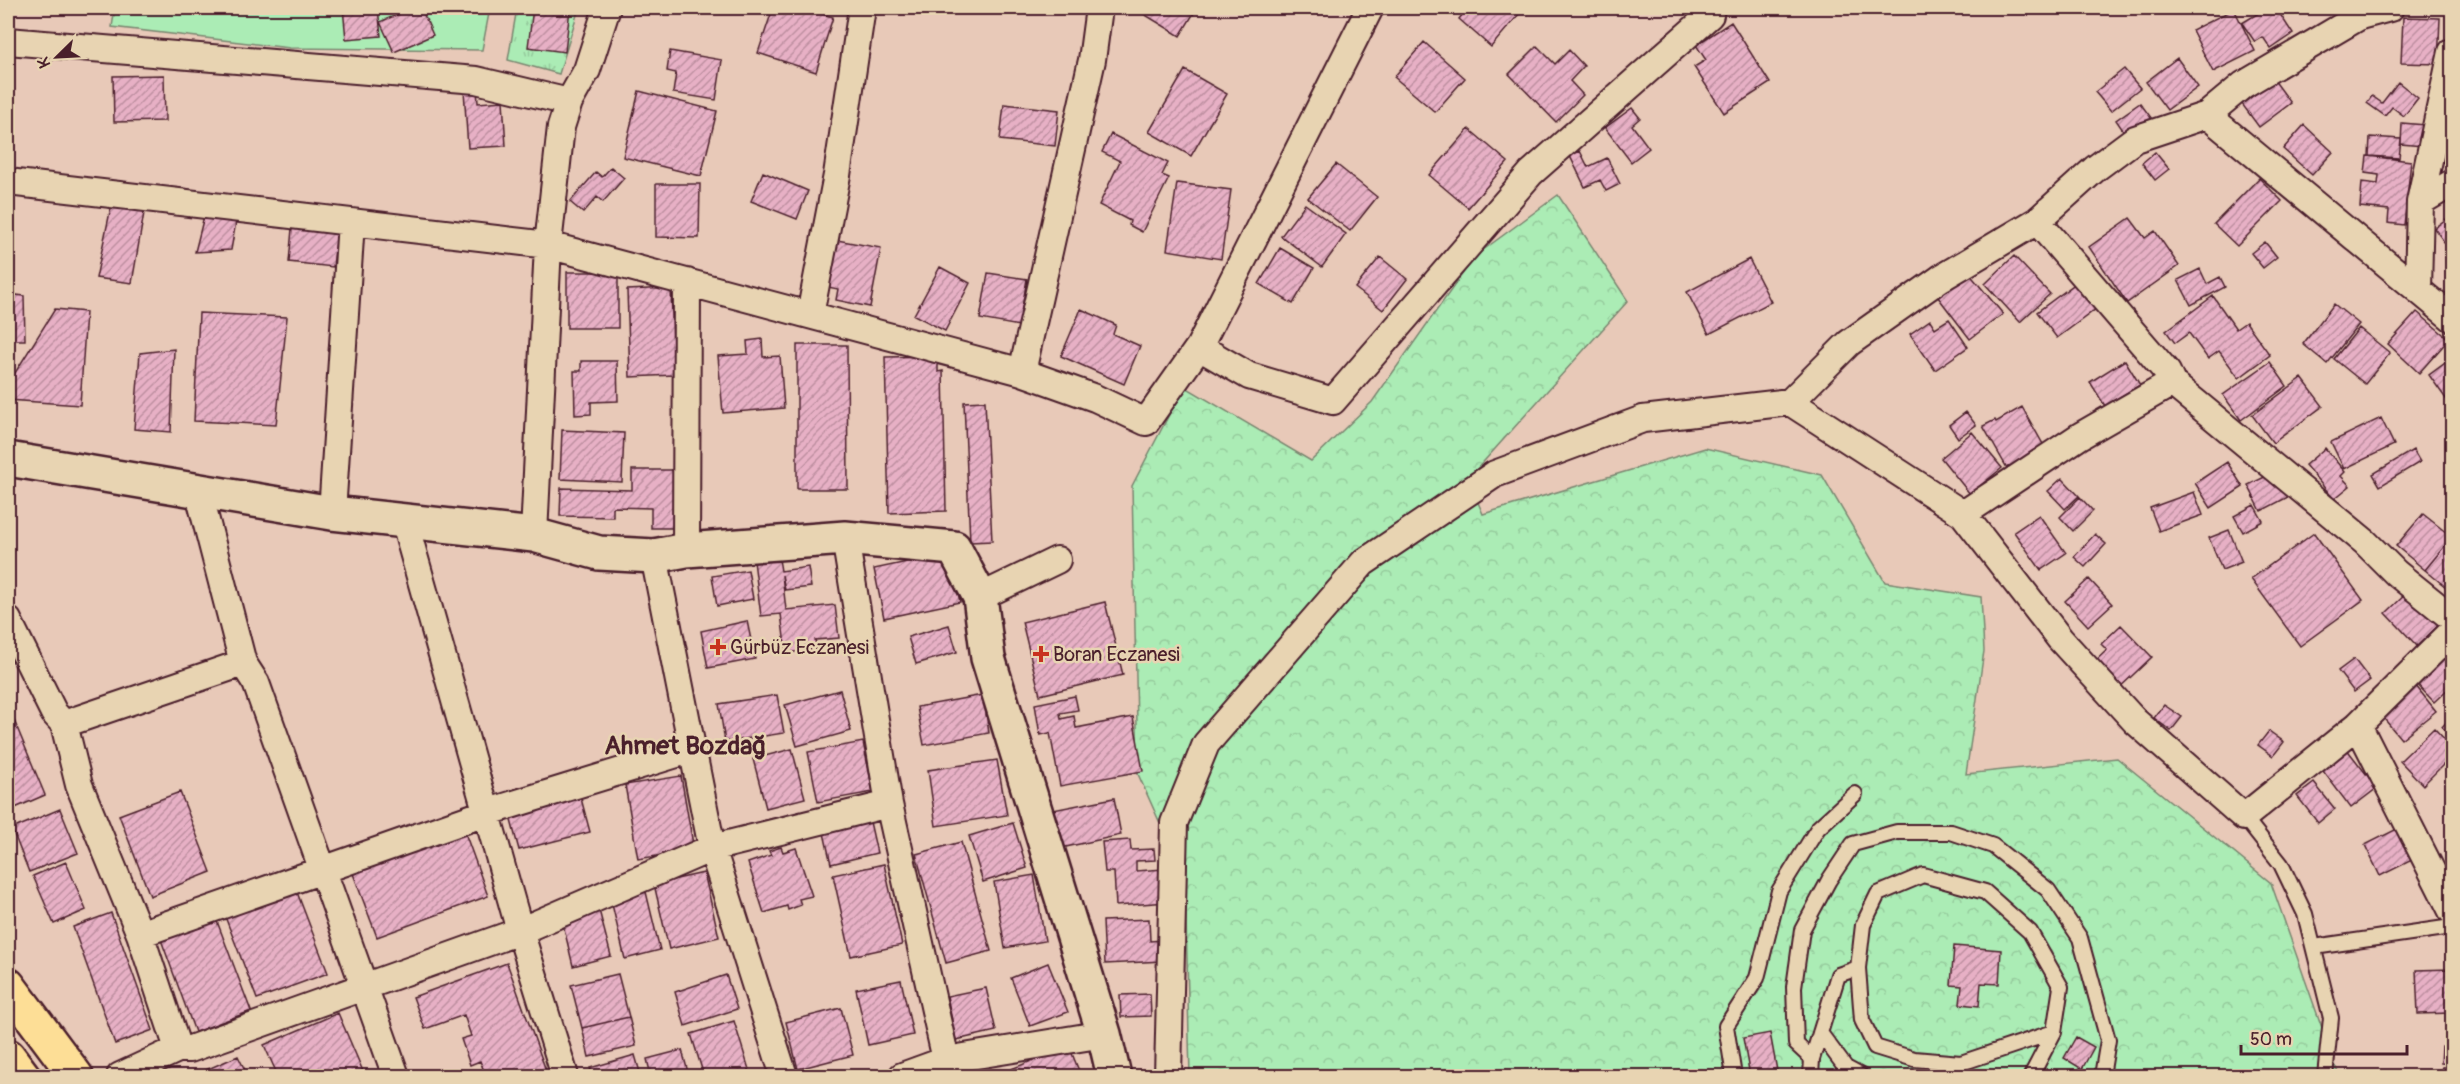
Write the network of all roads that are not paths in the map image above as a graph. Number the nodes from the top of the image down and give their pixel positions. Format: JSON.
{"nodes":[{"id":1,"x":607,"y":8,"type":"edge"},
{"id":2,"x":862,"y":8,"type":"edge"},
{"id":3,"x":1099,"y":8,"type":"edge"},
{"id":4,"x":1370,"y":8,"type":"edge"},
{"id":5,"x":1711,"y":8,"type":"edge"},
{"id":6,"x":2390,"y":8,"type":"edge"},
{"id":7,"x":2358,"y":12,"type":"edge"},
{"id":8,"x":8,"y":41,"type":"edge"},
{"id":9,"x":2452,"y":52,"type":"edge"},
{"id":10,"x":569,"y":102,"type":"junction"},
{"id":11,"x":2207,"y":115,"type":"junction"},
{"id":12,"x":8,"y":182,"type":"edge"},
{"id":13,"x":2452,"y":183,"type":"edge"},
{"id":14,"x":2420,"y":202,"type":"junction"},
{"id":15,"x":2037,"y":221,"type":"junction"},
{"id":16,"x":351,"y":222,"type":"junction"},
{"id":17,"x":548,"y":245,"type":"junction"},
{"id":18,"x":687,"y":282,"type":"junction"},
{"id":19,"x":2418,"y":290,"type":"junction"},
{"id":20,"x":810,"y":315,"type":"junction"},
{"id":21,"x":2452,"y":318,"type":"edge"},
{"id":22,"x":1198,"y":347,"type":"junction"},
{"id":23,"x":1022,"y":372,"type":"junction"},
{"id":24,"x":2172,"y":383,"type":"junction"},
{"id":25,"x":1790,"y":402,"type":"junction"},
{"id":26,"x":8,"y":459,"type":"edge"},
{"id":27,"x":198,"y":490,"type":"junction"},
{"id":28,"x":332,"y":513,"type":"junction"},
{"id":29,"x":1962,"y":514,"type":"junction"},
{"id":30,"x":404,"y":520,"type":"junction"},
{"id":31,"x":534,"y":535,"type":"junction"},
{"id":32,"x":846,"y":538,"type":"junction"},
{"id":33,"x":686,"y":550,"type":"junction"},
{"id":34,"x":654,"y":556,"type":"junction"},
{"id":35,"x":1057,"y":560,"type":"dead end"},
{"id":36,"x":980,"y":597,"type":"junction"},
{"id":37,"x":2452,"y":618,"type":"edge"},
{"id":38,"x":8,"y":620,"type":"edge"},
{"id":39,"x":2452,"y":632,"type":"edge"},
{"id":40,"x":243,"y":663,"type":"junction"},
{"id":41,"x":64,"y":724,"type":"junction"},
{"id":42,"x":2358,"y":725,"type":"junction"},
{"id":43,"x":693,"y":749,"type":"junction"},
{"id":44,"x":1855,"y":794,"type":"dead end"},
{"id":45,"x":889,"y":804,"type":"junction"},
{"id":46,"x":488,"y":812,"type":"junction"},
{"id":47,"x":2244,"y":817,"type":"junction"},
{"id":48,"x":712,"y":848,"type":"junction"},
{"id":49,"x":321,"y":871,"type":"junction"},
{"id":50,"x":2452,"y":911,"type":"edge"},
{"id":51,"x":2452,"y":927,"type":"edge"},
{"id":52,"x":520,"y":931,"type":"junction"},
{"id":53,"x":140,"y":934,"type":"junction"},
{"id":54,"x":2314,"y":947,"type":"junction"},
{"id":55,"x":1858,"y":968,"type":"junction"},
{"id":56,"x":8,"y":985,"type":"edge"},
{"id":57,"x":364,"y":988,"type":"junction"},
{"id":58,"x":2054,"y":1032,"type":"junction"},
{"id":59,"x":1820,"y":1033,"type":"junction"},
{"id":60,"x":1104,"y":1034,"type":"junction"},
{"id":61,"x":178,"y":1049,"type":"junction"},
{"id":62,"x":8,"y":1056,"type":"edge"},
{"id":63,"x":1812,"y":1059,"type":"junction"},
{"id":64,"x":951,"y":1068,"type":"edge"},
{"id":65,"x":23,"y":1077,"type":"edge"},
{"id":66,"x":76,"y":1077,"type":"edge"},
{"id":67,"x":120,"y":1077,"type":"edge"},
{"id":68,"x":396,"y":1077,"type":"edge"},
{"id":69,"x":565,"y":1077,"type":"edge"},
{"id":70,"x":784,"y":1077,"type":"edge"},
{"id":71,"x":902,"y":1077,"type":"edge"},
{"id":72,"x":1114,"y":1077,"type":"edge"},
{"id":73,"x":1168,"y":1077,"type":"edge"},
{"id":74,"x":1734,"y":1077,"type":"edge"},
{"id":75,"x":1811,"y":1077,"type":"edge"},
{"id":76,"x":1862,"y":1077,"type":"edge"},
{"id":77,"x":2031,"y":1077,"type":"edge"},
{"id":78,"x":2102,"y":1077,"type":"edge"},
{"id":79,"x":2325,"y":1077,"type":"edge"}],
"edges":[{"from":1,"to":10,"type":"street"},
{"from":2,"to":20,"type":"street"},
{"from":3,"to":23,"type":"street"},
{"from":4,"to":22,"type":"street"},
{"from":5,"to":22,"type":"street"},
{"from":6,"to":7,"type":"street"},
{"from":7,"to":11,"type":"street"},
{"from":8,"to":10,"type":"street"},
{"from":9,"to":14,"type":"street"},
{"from":10,"to":17,"type":"street"},
{"from":11,"to":15,"type":"street"},
{"from":11,"to":19,"type":"street"},
{"from":12,"to":16,"type":"street"},
{"from":13,"to":14,"type":"street"},
{"from":14,"to":19,"type":"street"},
{"from":15,"to":24,"type":"street"},
{"from":15,"to":25,"type":"street"},
{"from":16,"to":17,"type":"street"},
{"from":16,"to":28,"type":"street"},
{"from":17,"to":18,"type":"street"},
{"from":17,"to":31,"type":"street"},
{"from":18,"to":20,"type":"street"},
{"from":18,"to":33,"type":"street"},
{"from":19,"to":21,"type":"street"},
{"from":20,"to":23,"type":"street"},
{"from":22,"to":23,"type":"street"},
{"from":24,"to":29,"type":"street"},
{"from":24,"to":37,"type":"street"},
{"from":25,"to":29,"type":"street"},
{"from":25,"to":73,"type":"street"},
{"from":26,"to":27,"type":"street"},
{"from":27,"to":28,"type":"street"},
{"from":27,"to":40,"type":"street"},
{"from":28,"to":30,"type":"street"},
{"from":29,"to":47,"type":"street"},
{"from":30,"to":31,"type":"street"},
{"from":30,"to":46,"type":"street"},
{"from":31,"to":34,"type":"street"},
{"from":32,"to":33,"type":"street"},
{"from":32,"to":36,"type":"street"},
{"from":32,"to":45,"type":"street"},
{"from":33,"to":34,"type":"street"},
{"from":34,"to":43,"type":"street"},
{"from":35,"to":36,"type":"street"},
{"from":36,"to":60,"type":"street"},
{"from":38,"to":41,"type":"street"},
{"from":39,"to":42,"type":"street"},
{"from":40,"to":41,"type":"street"},
{"from":40,"to":49,"type":"street"},
{"from":41,"to":53,"type":"street"},
{"from":42,"to":47,"type":"street"},
{"from":42,"to":50,"type":"street"},
{"from":43,"to":46,"type":"street"},
{"from":43,"to":48,"type":"street"},
{"from":44,"to":74,"type":"lane"},
{"from":45,"to":48,"type":"street"},
{"from":45,"to":64,"type":"street"},
{"from":46,"to":49,"type":"street"},
{"from":46,"to":52,"type":"street"},
{"from":47,"to":54,"type":"lane"},
{"from":48,"to":52,"type":"street"},
{"from":48,"to":70,"type":"street"},
{"from":49,"to":53,"type":"street"},
{"from":49,"to":57,"type":"street"},
{"from":51,"to":54,"type":"lane"},
{"from":52,"to":57,"type":"street"},
{"from":52,"to":69,"type":"street"},
{"from":53,"to":61,"type":"street"},
{"from":54,"to":79,"type":"lane"},
{"from":55,"to":58,"type":"lane"},
{"from":55,"to":58,"type":"lane"},
{"from":55,"to":59,"type":"lane"},
{"from":56,"to":66,"type":"highway"},
{"from":57,"to":61,"type":"street"},
{"from":57,"to":68,"type":"street"},
{"from":58,"to":77,"type":"lane"},
{"from":59,"to":63,"type":"lane"},
{"from":59,"to":76,"type":"lane"},
{"from":60,"to":64,"type":"street"},
{"from":60,"to":72,"type":"street"},
{"from":61,"to":67,"type":"street"},
{"from":62,"to":65,"type":"highway"},
{"from":63,"to":75,"type":"lane"},
{"from":63,"to":78,"type":"lane"},
{"from":64,"to":71,"type":"street"}]}
